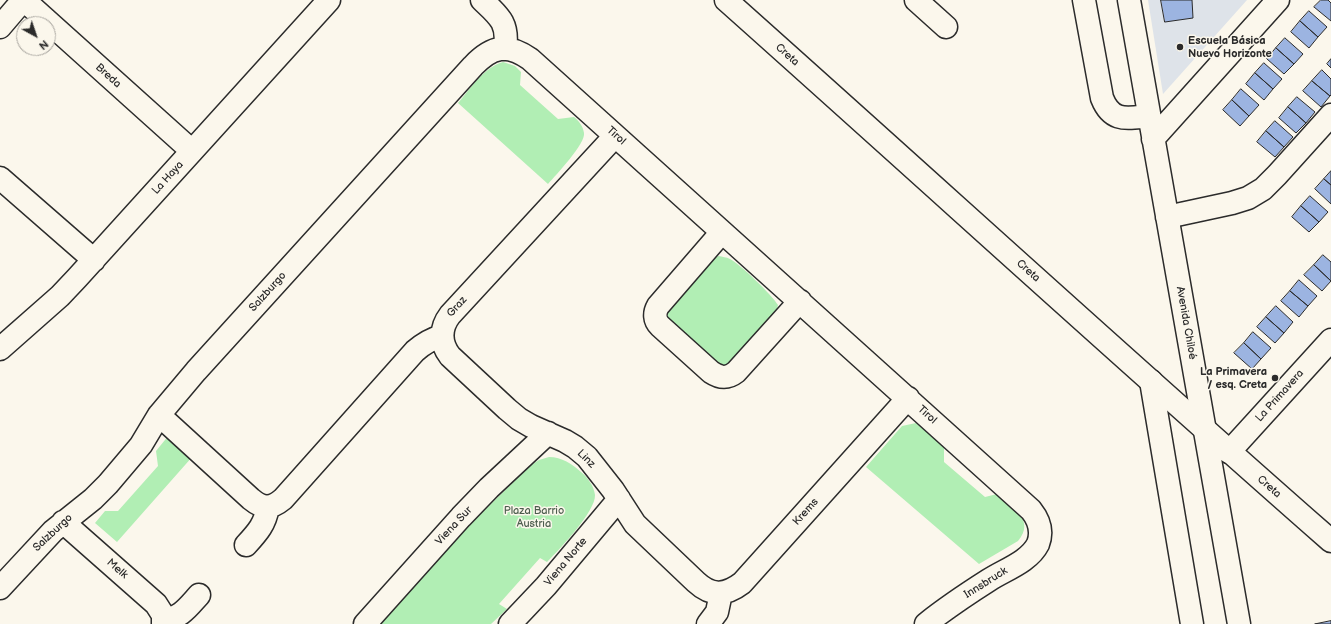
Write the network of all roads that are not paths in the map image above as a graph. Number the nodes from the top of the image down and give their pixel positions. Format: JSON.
{"nodes":[{"id":1,"x":24,"y":0,"type":"edge"},
{"id":2,"x":329,"y":0,"type":"edge"},
{"id":3,"x":482,"y":0,"type":"edge"},
{"id":4,"x":916,"y":0,"type":"edge"},
{"id":5,"x":1084,"y":0,"type":"edge"},
{"id":6,"x":1129,"y":0,"type":"edge"},
{"id":7,"x":1278,"y":0,"type":"edge"},
{"id":8,"x":735,"y":3,"type":"edge"},
{"id":9,"x":0,"y":27,"type":"edge"},
{"id":10,"x":946,"y":27,"type":"dead end"},
{"id":11,"x":505,"y":49,"type":"junction"},
{"id":12,"x":1331,"y":115,"type":"edge"},
{"id":13,"x":1149,"y":116,"type":"junction"},
{"id":14,"x":615,"y":136,"type":"junction"},
{"id":15,"x":1153,"y":139,"type":"junction"},
{"id":16,"x":192,"y":152,"type":"junction"},
{"id":17,"x":0,"y":178,"type":"edge"},
{"id":18,"x":1167,"y":216,"type":"junction"},
{"id":19,"x":722,"y":232,"type":"junction"},
{"id":20,"x":94,"y":260,"type":"junction"},
{"id":21,"x":800,"y":301,"type":"junction"},
{"id":22,"x":442,"y":336,"type":"junction"},
{"id":23,"x":1331,"y":340,"type":"edge"},
{"id":24,"x":0,"y":349,"type":"edge"},
{"id":25,"x":1151,"y":381,"type":"junction"},
{"id":26,"x":908,"y":398,"type":"junction"},
{"id":27,"x":160,"y":416,"type":"junction"},
{"id":28,"x":1204,"y":430,"type":"junction"},
{"id":29,"x":548,"y":433,"type":"junction"},
{"id":30,"x":1230,"y":452,"type":"junction"},
{"id":31,"x":619,"y":499,"type":"junction"},
{"id":32,"x":268,"y":506,"type":"junction"},
{"id":33,"x":63,"y":522,"type":"junction"},
{"id":34,"x":1040,"y":537,"type":"joint"},
{"id":35,"x":1331,"y":541,"type":"edge"},
{"id":36,"x":246,"y":544,"type":"dead end"},
{"id":37,"x":0,"y":588,"type":"edge"},
{"id":38,"x":721,"y":593,"type":"junction"},
{"id":39,"x":199,"y":595,"type":"dead end"},
{"id":40,"x":163,"y":622,"type":"edge"},
{"id":41,"x":365,"y":624,"type":"edge"},
{"id":42,"x":510,"y":624,"type":"edge"},
{"id":43,"x":708,"y":624,"type":"edge"},
{"id":44,"x":926,"y":624,"type":"edge"},
{"id":45,"x":1192,"y":624,"type":"edge"},
{"id":46,"x":1239,"y":624,"type":"edge"}],
"edges":[{"from":1,"to":9,"type":"street"},
{"from":1,"to":16,"type":"street","name":"Breda"},
{"from":2,"to":16,"type":"street","name":"La Haya"},
{"from":3,"to":11,"type":"street"},
{"from":4,"to":10,"type":"street"},
{"from":5,"to":13,"type":"street"},
{"from":6,"to":13,"type":"street","name":"Avenida Chiloé"},
{"from":7,"to":15,"type":"street"},
{"from":8,"to":25,"type":"street","name":"Creta"},
{"from":11,"to":14,"type":"street","name":"Tirol"},
{"from":11,"to":27,"type":"street","name":"Salzburgo"},
{"from":12,"to":18,"type":"street"},
{"from":13,"to":15,"type":"street","name":"Avenida Chiloé"},
{"from":14,"to":19,"type":"street","name":"Tirol"},
{"from":14,"to":22,"type":"street","name":"Graz"},
{"from":15,"to":18,"type":"street","name":"Avenida Chiloé"},
{"from":16,"to":20,"type":"street","name":"La Haya"},
{"from":17,"to":20,"type":"street"},
{"from":18,"to":28,"type":"street","name":"Avenida Chiloé"},
{"from":19,"to":21,"type":"street","name":"Tirol"},
{"from":19,"to":21,"type":"street"},
{"from":20,"to":24,"type":"street","name":"La Haya"},
{"from":21,"to":26,"type":"street","name":"Tirol"},
{"from":22,"to":29,"type":"street","name":"Linz"},
{"from":22,"to":32,"type":"street"},
{"from":23,"to":30,"type":"street","name":"La Primavera"},
{"from":25,"to":28,"type":"street","name":"Creta"},
{"from":25,"to":45,"type":"street"},
{"from":26,"to":34,"type":"street","name":"Tirol"},
{"from":26,"to":38,"type":"street","name":"Krems"},
{"from":27,"to":32,"type":"street"},
{"from":27,"to":33,"type":"street","name":"Salzburgo"},
{"from":28,"to":30,"type":"street","name":"Creta"},
{"from":28,"to":46,"type":"street","name":"Avenida Chiloé"},
{"from":29,"to":31,"type":"street","name":"Linz"},
{"from":29,"to":41,"type":"street","name":"Viena Sur"},
{"from":30,"to":35,"type":"street","name":"Creta"},
{"from":31,"to":38,"type":"street","name":"Linz"},
{"from":31,"to":42,"type":"street","name":"Viena Norte"},
{"from":32,"to":36,"type":"street"},
{"from":33,"to":37,"type":"street","name":"Salzburgo"},
{"from":33,"to":40,"type":"street","name":"Melk"},
{"from":34,"to":44,"type":"street","name":"Innsbruck"},
{"from":38,"to":43,"type":"street"},
{"from":39,"to":40,"type":"street","name":"Melk"}]}
